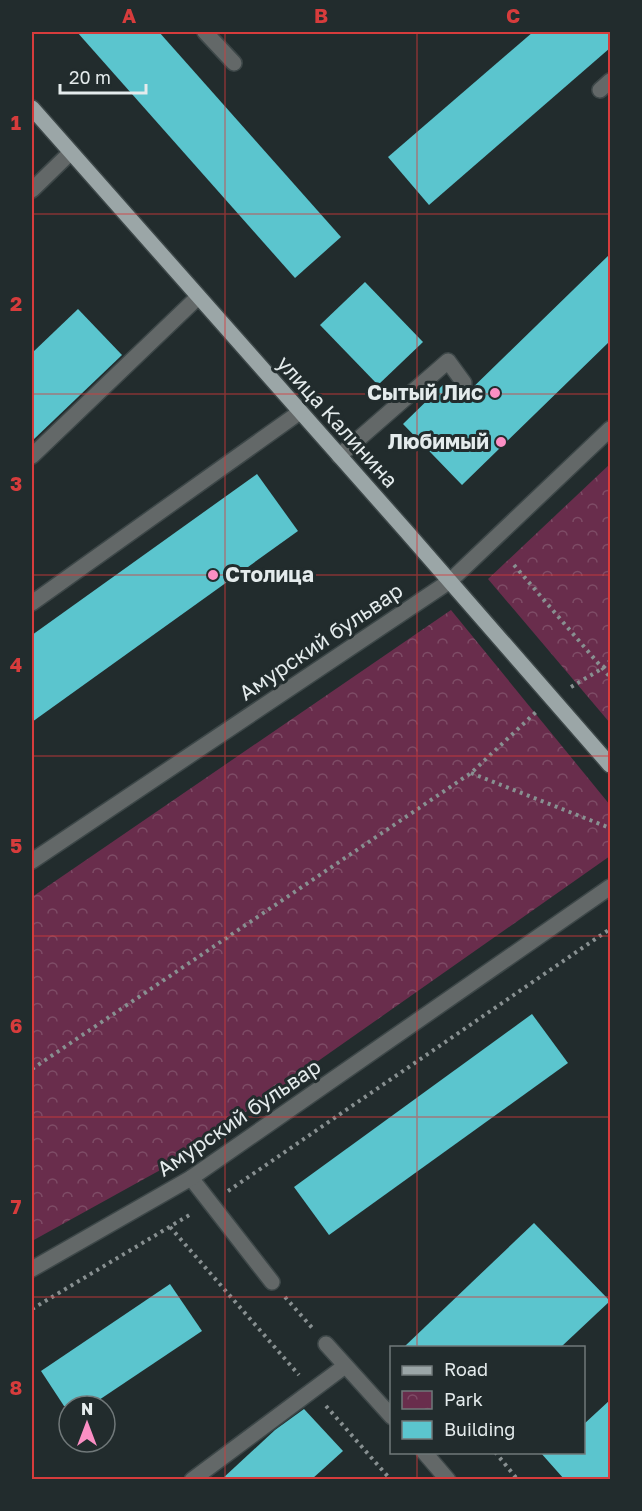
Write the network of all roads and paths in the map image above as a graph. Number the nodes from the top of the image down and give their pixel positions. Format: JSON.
{"nodes":[{"id":1,"x":205,"y":32,"type":"edge"},
{"id":2,"x":234,"y":63,"type":"dead end"},
{"id":3,"x":32,"y":108,"type":"edge"},
{"id":4,"x":70,"y":153,"type":"junction"},
{"id":5,"x":32,"y":190,"type":"edge"},
{"id":6,"x":198,"y":297,"type":"junction"},
{"id":7,"x":464,"y":383,"type":"dead end"},
{"id":8,"x":300,"y":412,"type":"junction"},
{"id":9,"x":610,"y":429,"type":"edge"},
{"id":10,"x":32,"y":456,"type":"edge"},
{"id":11,"x":339,"y":456,"type":"junction"},
{"id":12,"x":514,"y":565,"type":"dead end"},
{"id":13,"x":450,"y":581,"type":"junction"},
{"id":14,"x":32,"y":603,"type":"edge"},
{"id":15,"x":610,"y":661,"type":"edge"},
{"id":16,"x":603,"y":668,"type":"junction"},
{"id":17,"x":610,"y":677,"type":"edge"},
{"id":18,"x":551,"y":698,"type":"junction"},
{"id":19,"x":610,"y":765,"type":"edge"},
{"id":20,"x":471,"y":773,"type":"junction"},
{"id":21,"x":610,"y":828,"type":"edge"},
{"id":22,"x":32,"y":861,"type":"edge"},
{"id":23,"x":610,"y":887,"type":"edge"},
{"id":24,"x":610,"y":929,"type":"edge"},
{"id":25,"x":32,"y":1069,"type":"edge"},
{"id":26,"x":191,"y":1178,"type":"junction"},
{"id":27,"x":210,"y":1203,"type":"junction"},
{"id":28,"x":170,"y":1227,"type":"junction"},
{"id":29,"x":32,"y":1269,"type":"edge"},
{"id":30,"x":272,"y":1282,"type":"joint"},
{"id":31,"x":32,"y":1309,"type":"edge"},
{"id":32,"x":326,"y":1344,"type":"joint"},
{"id":33,"x":345,"y":1366,"type":"junction"},
{"id":34,"x":312,"y":1390,"type":"junction"},
{"id":35,"x":390,"y":1415,"type":"edge"},
{"id":36,"x":426,"y":1454,"type":"edge"},
{"id":37,"x":497,"y":1454,"type":"edge"},
{"id":38,"x":192,"y":1479,"type":"edge"},
{"id":39,"x":391,"y":1479,"type":"edge"},
{"id":40,"x":448,"y":1479,"type":"edge"},
{"id":41,"x":518,"y":1479,"type":"edge"}],
"edges":[{"from":1,"to":2,"type":"street"},
{"from":3,"to":4,"type":"main road","name":"улица Калинина"},
{"from":4,"to":5,"type":"street"},
{"from":4,"to":6,"type":"main road","name":"улица Калинина"},
{"from":6,"to":8,"type":"main road","name":"улица Калинина"},
{"from":6,"to":10,"type":"street"},
{"from":7,"to":11,"type":"street"},
{"from":8,"to":11,"type":"main road","name":"улица Калинина"},
{"from":8,"to":14,"type":"street"},
{"from":9,"to":13,"type":"street","name":"Амурский бульвар"},
{"from":11,"to":13,"type":"main road","name":"улица Калинина"},
{"from":12,"to":16,"type":"path"},
{"from":13,"to":18,"type":"main road","name":"улица Калинина"},
{"from":13,"to":22,"type":"street","name":"Амурский бульвар"},
{"from":15,"to":16,"type":"path"},
{"from":16,"to":17,"type":"path"},
{"from":16,"to":18,"type":"path"},
{"from":18,"to":19,"type":"main road","name":"улица Калинина"},
{"from":18,"to":20,"type":"path"},
{"from":20,"to":21,"type":"path"},
{"from":20,"to":25,"type":"path"},
{"from":23,"to":26,"type":"street","name":"Амурский бульвар"},
{"from":24,"to":27,"type":"path"},
{"from":26,"to":27,"type":"street"},
{"from":26,"to":29,"type":"street","name":"Амурский бульвар"},
{"from":27,"to":28,"type":"path"},
{"from":27,"to":30,"type":"street"},
{"from":28,"to":31,"type":"path"},
{"from":28,"to":34,"type":"path"},
{"from":30,"to":32,"type":"path"},
{"from":32,"to":33,"type":"street"},
{"from":33,"to":34,"type":"street"},
{"from":33,"to":35,"type":"street"},
{"from":34,"to":38,"type":"street"},
{"from":34,"to":39,"type":"path"},
{"from":36,"to":40,"type":"street"},
{"from":37,"to":41,"type":"path"}]}
